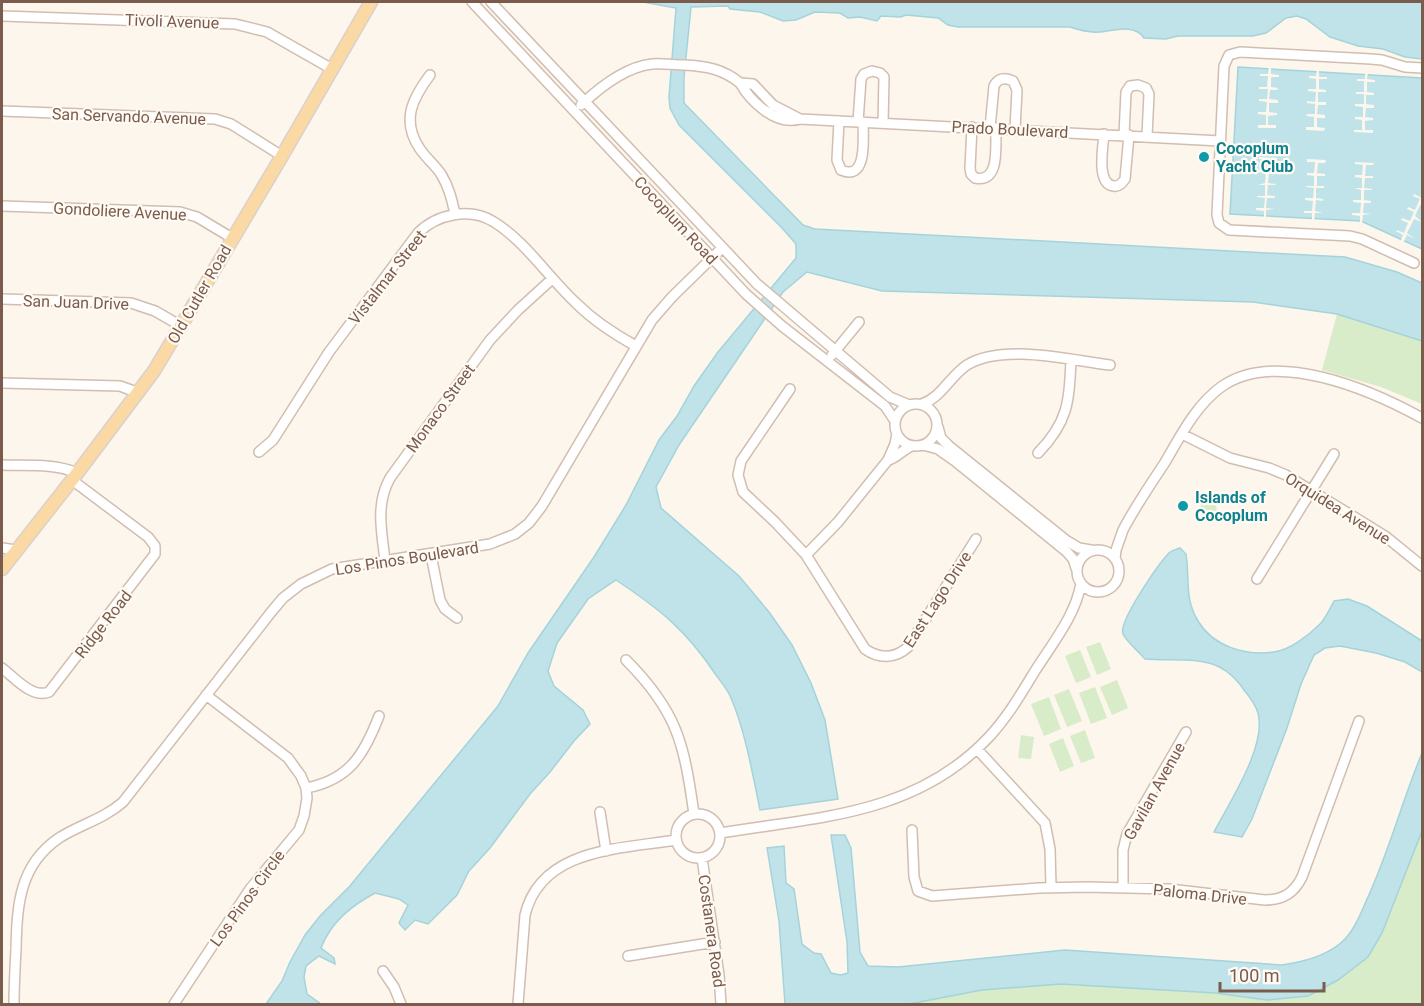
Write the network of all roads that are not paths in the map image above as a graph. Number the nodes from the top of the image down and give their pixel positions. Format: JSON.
{"nodes":[{"id":1,"x":371,"y":2,"type":"edge"},
{"id":2,"x":472,"y":2,"type":"edge"},
{"id":3,"x":491,"y":2,"type":"edge"},
{"id":4,"x":2,"y":16,"type":"edge"},
{"id":5,"x":1422,"y":68,"type":"edge"},
{"id":6,"x":332,"y":69,"type":"junction"},
{"id":7,"x":430,"y":75,"type":"dead end"},
{"id":8,"x":584,"y":102,"type":"junction"},
{"id":9,"x":2,"y":111,"type":"edge"},
{"id":10,"x":574,"y":111,"type":"junction"},
{"id":11,"x":839,"y":121,"type":"junction"},
{"id":12,"x":861,"y":122,"type":"junction"},
{"id":13,"x":883,"y":123,"type":"junction"},
{"id":14,"x":972,"y":127,"type":"junction"},
{"id":15,"x":993,"y":128,"type":"junction"},
{"id":16,"x":1015,"y":129,"type":"junction"},
{"id":17,"x":1104,"y":134,"type":"junction"},
{"id":18,"x":1126,"y":135,"type":"junction"},
{"id":19,"x":1147,"y":136,"type":"junction"},
{"id":20,"x":1220,"y":141,"type":"junction"},
{"id":21,"x":282,"y":156,"type":"junction"},
{"id":22,"x":2,"y":206,"type":"edge"},
{"id":23,"x":454,"y":214,"type":"junction"},
{"id":24,"x":232,"y":238,"type":"junction"},
{"id":25,"x":722,"y":248,"type":"junction"},
{"id":26,"x":712,"y":258,"type":"junction"},
{"id":27,"x":1414,"y":263,"type":"dead end"},
{"id":28,"x":552,"y":279,"type":"junction"},
{"id":29,"x":2,"y":299,"type":"edge"},
{"id":30,"x":859,"y":322,"type":"dead end"},
{"id":31,"x":181,"y":326,"type":"junction"},
{"id":32,"x":636,"y":346,"type":"junction"},
{"id":33,"x":835,"y":351,"type":"junction"},
{"id":34,"x":1071,"y":360,"type":"junction"},
{"id":35,"x":827,"y":362,"type":"junction"},
{"id":36,"x":1110,"y":365,"type":"dead end"},
{"id":37,"x":2,"y":383,"type":"edge"},
{"id":38,"x":790,"y":389,"type":"dead end"},
{"id":39,"x":944,"y":389,"type":"junction"},
{"id":40,"x":139,"y":393,"type":"junction"},
{"id":41,"x":922,"y":404,"type":"junction"},
{"id":42,"x":909,"y":405,"type":"junction"},
{"id":43,"x":1422,"y":418,"type":"edge"},
{"id":44,"x":895,"y":421,"type":"junction"},
{"id":45,"x":937,"y":422,"type":"junction"},
{"id":46,"x":897,"y":434,"type":"junction"},
{"id":47,"x":1182,"y":434,"type":"junction"},
{"id":48,"x":923,"y":445,"type":"junction"},
{"id":49,"x":912,"y":446,"type":"junction"},
{"id":50,"x":259,"y":452,"type":"dead end"},
{"id":51,"x":1038,"y":453,"type":"dead end"},
{"id":52,"x":1334,"y":454,"type":"dead end"},
{"id":53,"x":888,"y":460,"type":"junction"},
{"id":54,"x":2,"y":465,"type":"edge"},
{"id":55,"x":75,"y":476,"type":"junction"},
{"id":56,"x":1312,"y":490,"type":"junction"},
{"id":57,"x":1123,"y":530,"type":"junction"},
{"id":58,"x":975,"y":539,"type":"dead end"},
{"id":59,"x":2,"y":548,"type":"edge"},
{"id":60,"x":16,"y":550,"type":"junction"},
{"id":61,"x":1096,"y":550,"type":"junction"},
{"id":62,"x":430,"y":555,"type":"junction"},
{"id":63,"x":806,"y":555,"type":"junction"},
{"id":64,"x":1116,"y":559,"type":"junction"},
{"id":65,"x":385,"y":561,"type":"junction"},
{"id":66,"x":1422,"y":566,"type":"edge"},
{"id":67,"x":1076,"y":568,"type":"junction"},
{"id":68,"x":2,"y":569,"type":"edge"},
{"id":69,"x":1257,"y":579,"type":"dead end"},
{"id":70,"x":1081,"y":583,"type":"junction"},
{"id":71,"x":1095,"y":591,"type":"junction"},
{"id":72,"x":1073,"y":609,"type":"junction"},
{"id":73,"x":457,"y":618,"type":"dead end"},
{"id":74,"x":626,"y":660,"type":"dead end"},
{"id":75,"x":2,"y":668,"type":"edge"},
{"id":76,"x":206,"y":695,"type":"junction"},
{"id":77,"x":379,"y":716,"type":"dead end"},
{"id":78,"x":1359,"y":721,"type":"dead end"},
{"id":79,"x":1186,"y":732,"type":"dead end"},
{"id":80,"x":977,"y":749,"type":"junction"},
{"id":81,"x":306,"y":788,"type":"junction"},
{"id":82,"x":600,"y":812,"type":"dead end"},
{"id":83,"x":694,"y":814,"type":"junction"},
{"id":84,"x":912,"y":830,"type":"dead end"},
{"id":85,"x":720,"y":833,"type":"junction"},
{"id":86,"x":676,"y":840,"type":"junction"},
{"id":87,"x":606,"y":851,"type":"junction"},
{"id":88,"x":702,"y":858,"type":"junction"},
{"id":89,"x":1051,"y":887,"type":"junction"},
{"id":90,"x":1123,"y":887,"type":"junction"},
{"id":91,"x":715,"y":942,"type":"junction"},
{"id":92,"x":628,"y":956,"type":"dead end"},
{"id":93,"x":383,"y":971,"type":"dead end"},
{"id":94,"x":14,"y":1005,"type":"edge"},
{"id":95,"x":174,"y":1005,"type":"edge"},
{"id":96,"x":401,"y":1005,"type":"edge"},
{"id":97,"x":518,"y":1005,"type":"edge"},
{"id":98,"x":721,"y":1005,"type":"edge"}],
"edges":[{"from":1,"to":6,"type":"main road","name":"Old Cutler Road"},
{"from":2,"to":10,"type":"street","name":"Cocoplum Road"},
{"from":3,"to":8,"type":"street","name":"Cocoplum Road"},
{"from":4,"to":6,"type":"street","name":"Tivoli Avenue"},
{"from":5,"to":20,"type":"street"},
{"from":6,"to":21,"type":"main road","name":"Old Cutler Road"},
{"from":7,"to":23,"type":"street"},
{"from":8,"to":10,"type":"street","name":"Prado Boulevard"},
{"from":8,"to":11,"type":"street","name":"Prado Boulevard"},
{"from":8,"to":25,"type":"street","name":"Cocoplum Road"},
{"from":9,"to":21,"type":"street","name":"San Servando Avenue"},
{"from":10,"to":26,"type":"street","name":"Cocoplum Road"},
{"from":11,"to":12,"type":"street","name":"Prado Boulevard"},
{"from":11,"to":12,"type":"street"},
{"from":12,"to":13,"type":"street","name":"Prado Boulevard"},
{"from":12,"to":13,"type":"street"},
{"from":13,"to":14,"type":"street","name":"Prado Boulevard"},
{"from":14,"to":15,"type":"street","name":"Prado Boulevard"},
{"from":14,"to":15,"type":"street"},
{"from":15,"to":16,"type":"street","name":"Prado Boulevard"},
{"from":15,"to":16,"type":"street"},
{"from":16,"to":17,"type":"street","name":"Prado Boulevard"},
{"from":17,"to":18,"type":"street","name":"Prado Boulevard"},
{"from":17,"to":18,"type":"street"},
{"from":18,"to":19,"type":"street","name":"Prado Boulevard"},
{"from":18,"to":19,"type":"street"},
{"from":19,"to":20,"type":"street","name":"Prado Boulevard"},
{"from":20,"to":27,"type":"street"},
{"from":21,"to":24,"type":"main road","name":"Old Cutler Road"},
{"from":22,"to":24,"type":"street","name":"Gondoliere Avenue"},
{"from":23,"to":28,"type":"street"},
{"from":23,"to":50,"type":"street","name":"Vistalmar Street"},
{"from":24,"to":31,"type":"main road","name":"Old Cutler Road"},
{"from":25,"to":26,"type":"street","name":"Los Pinos Boulevard"},
{"from":25,"to":33,"type":"street","name":"Cocoplum Road"},
{"from":26,"to":32,"type":"street","name":"Los Pinos Boulevard"},
{"from":26,"to":35,"type":"street","name":"Cocoplum Road"},
{"from":28,"to":32,"type":"street"},
{"from":28,"to":65,"type":"street","name":"Monaco Street"},
{"from":29,"to":31,"type":"street","name":"San Juan Drive"},
{"from":30,"to":33,"type":"street"},
{"from":31,"to":40,"type":"main road","name":"Old Cutler Road"},
{"from":32,"to":62,"type":"street","name":"Los Pinos Boulevard"},
{"from":33,"to":35,"type":"street"},
{"from":33,"to":42,"type":"street","name":"Cocoplum Road"},
{"from":34,"to":36,"type":"street"},
{"from":34,"to":39,"type":"street"},
{"from":34,"to":51,"type":"street"},
{"from":35,"to":44,"type":"street","name":"Cocoplum Road"},
{"from":37,"to":40,"type":"street"},
{"from":38,"to":63,"type":"street"},
{"from":39,"to":41,"type":"street"},
{"from":39,"to":45,"type":"street"},
{"from":40,"to":55,"type":"main road","name":"Old Cutler Road"},
{"from":41,"to":42,"type":"street"},
{"from":41,"to":45,"type":"street"},
{"from":42,"to":44,"type":"street"},
{"from":43,"to":47,"type":"street"},
{"from":44,"to":46,"type":"street"},
{"from":45,"to":48,"type":"street"},
{"from":45,"to":61,"type":"street"},
{"from":46,"to":49,"type":"street"},
{"from":46,"to":53,"type":"street"},
{"from":47,"to":56,"type":"street","name":"Orquidea Avenue"},
{"from":47,"to":57,"type":"street"},
{"from":48,"to":49,"type":"street"},
{"from":48,"to":67,"type":"street"},
{"from":49,"to":53,"type":"street"},
{"from":52,"to":56,"type":"street"},
{"from":53,"to":63,"type":"street"},
{"from":54,"to":55,"type":"street"},
{"from":55,"to":60,"type":"main road","name":"Old Cutler Road"},
{"from":55,"to":75,"type":"street","name":"Ridge Road"},
{"from":56,"to":66,"type":"street","name":"Orquidea Avenue"},
{"from":56,"to":69,"type":"street"},
{"from":57,"to":61,"type":"street"},
{"from":57,"to":64,"type":"street"},
{"from":58,"to":63,"type":"street","name":"East Lago Drive"},
{"from":59,"to":60,"type":"street"},
{"from":60,"to":68,"type":"main road","name":"Old Cutler Road"},
{"from":61,"to":64,"type":"street"},
{"from":61,"to":67,"type":"street"},
{"from":62,"to":65,"type":"street","name":"Los Pinos Boulevard"},
{"from":62,"to":73,"type":"street"},
{"from":64,"to":71,"type":"street"},
{"from":65,"to":76,"type":"street","name":"Los Pinos Boulevard"},
{"from":67,"to":70,"type":"street"},
{"from":70,"to":71,"type":"street"},
{"from":70,"to":72,"type":"street"},
{"from":71,"to":72,"type":"street"},
{"from":72,"to":80,"type":"street"},
{"from":74,"to":83,"type":"street"},
{"from":76,"to":81,"type":"street"},
{"from":76,"to":94,"type":"street","name":"Los Pinos Boulevard"},
{"from":77,"to":81,"type":"street"},
{"from":78,"to":90,"type":"street","name":"Paloma Drive"},
{"from":79,"to":90,"type":"street","name":"Gavilan Avenue"},
{"from":80,"to":85,"type":"street"},
{"from":80,"to":89,"type":"street"},
{"from":81,"to":95,"type":"street","name":"Los Pinos Circle"},
{"from":82,"to":87,"type":"street"},
{"from":83,"to":85,"type":"street"},
{"from":83,"to":86,"type":"street"},
{"from":84,"to":89,"type":"street","name":"Paloma Drive"},
{"from":85,"to":88,"type":"street"},
{"from":86,"to":87,"type":"street"},
{"from":86,"to":88,"type":"street"},
{"from":87,"to":97,"type":"street"},
{"from":88,"to":91,"type":"street","name":"Costanera Road"},
{"from":89,"to":90,"type":"street","name":"Paloma Drive"},
{"from":91,"to":92,"type":"street"},
{"from":91,"to":98,"type":"street","name":"Costanera Road"},
{"from":93,"to":96,"type":"street"}]}
